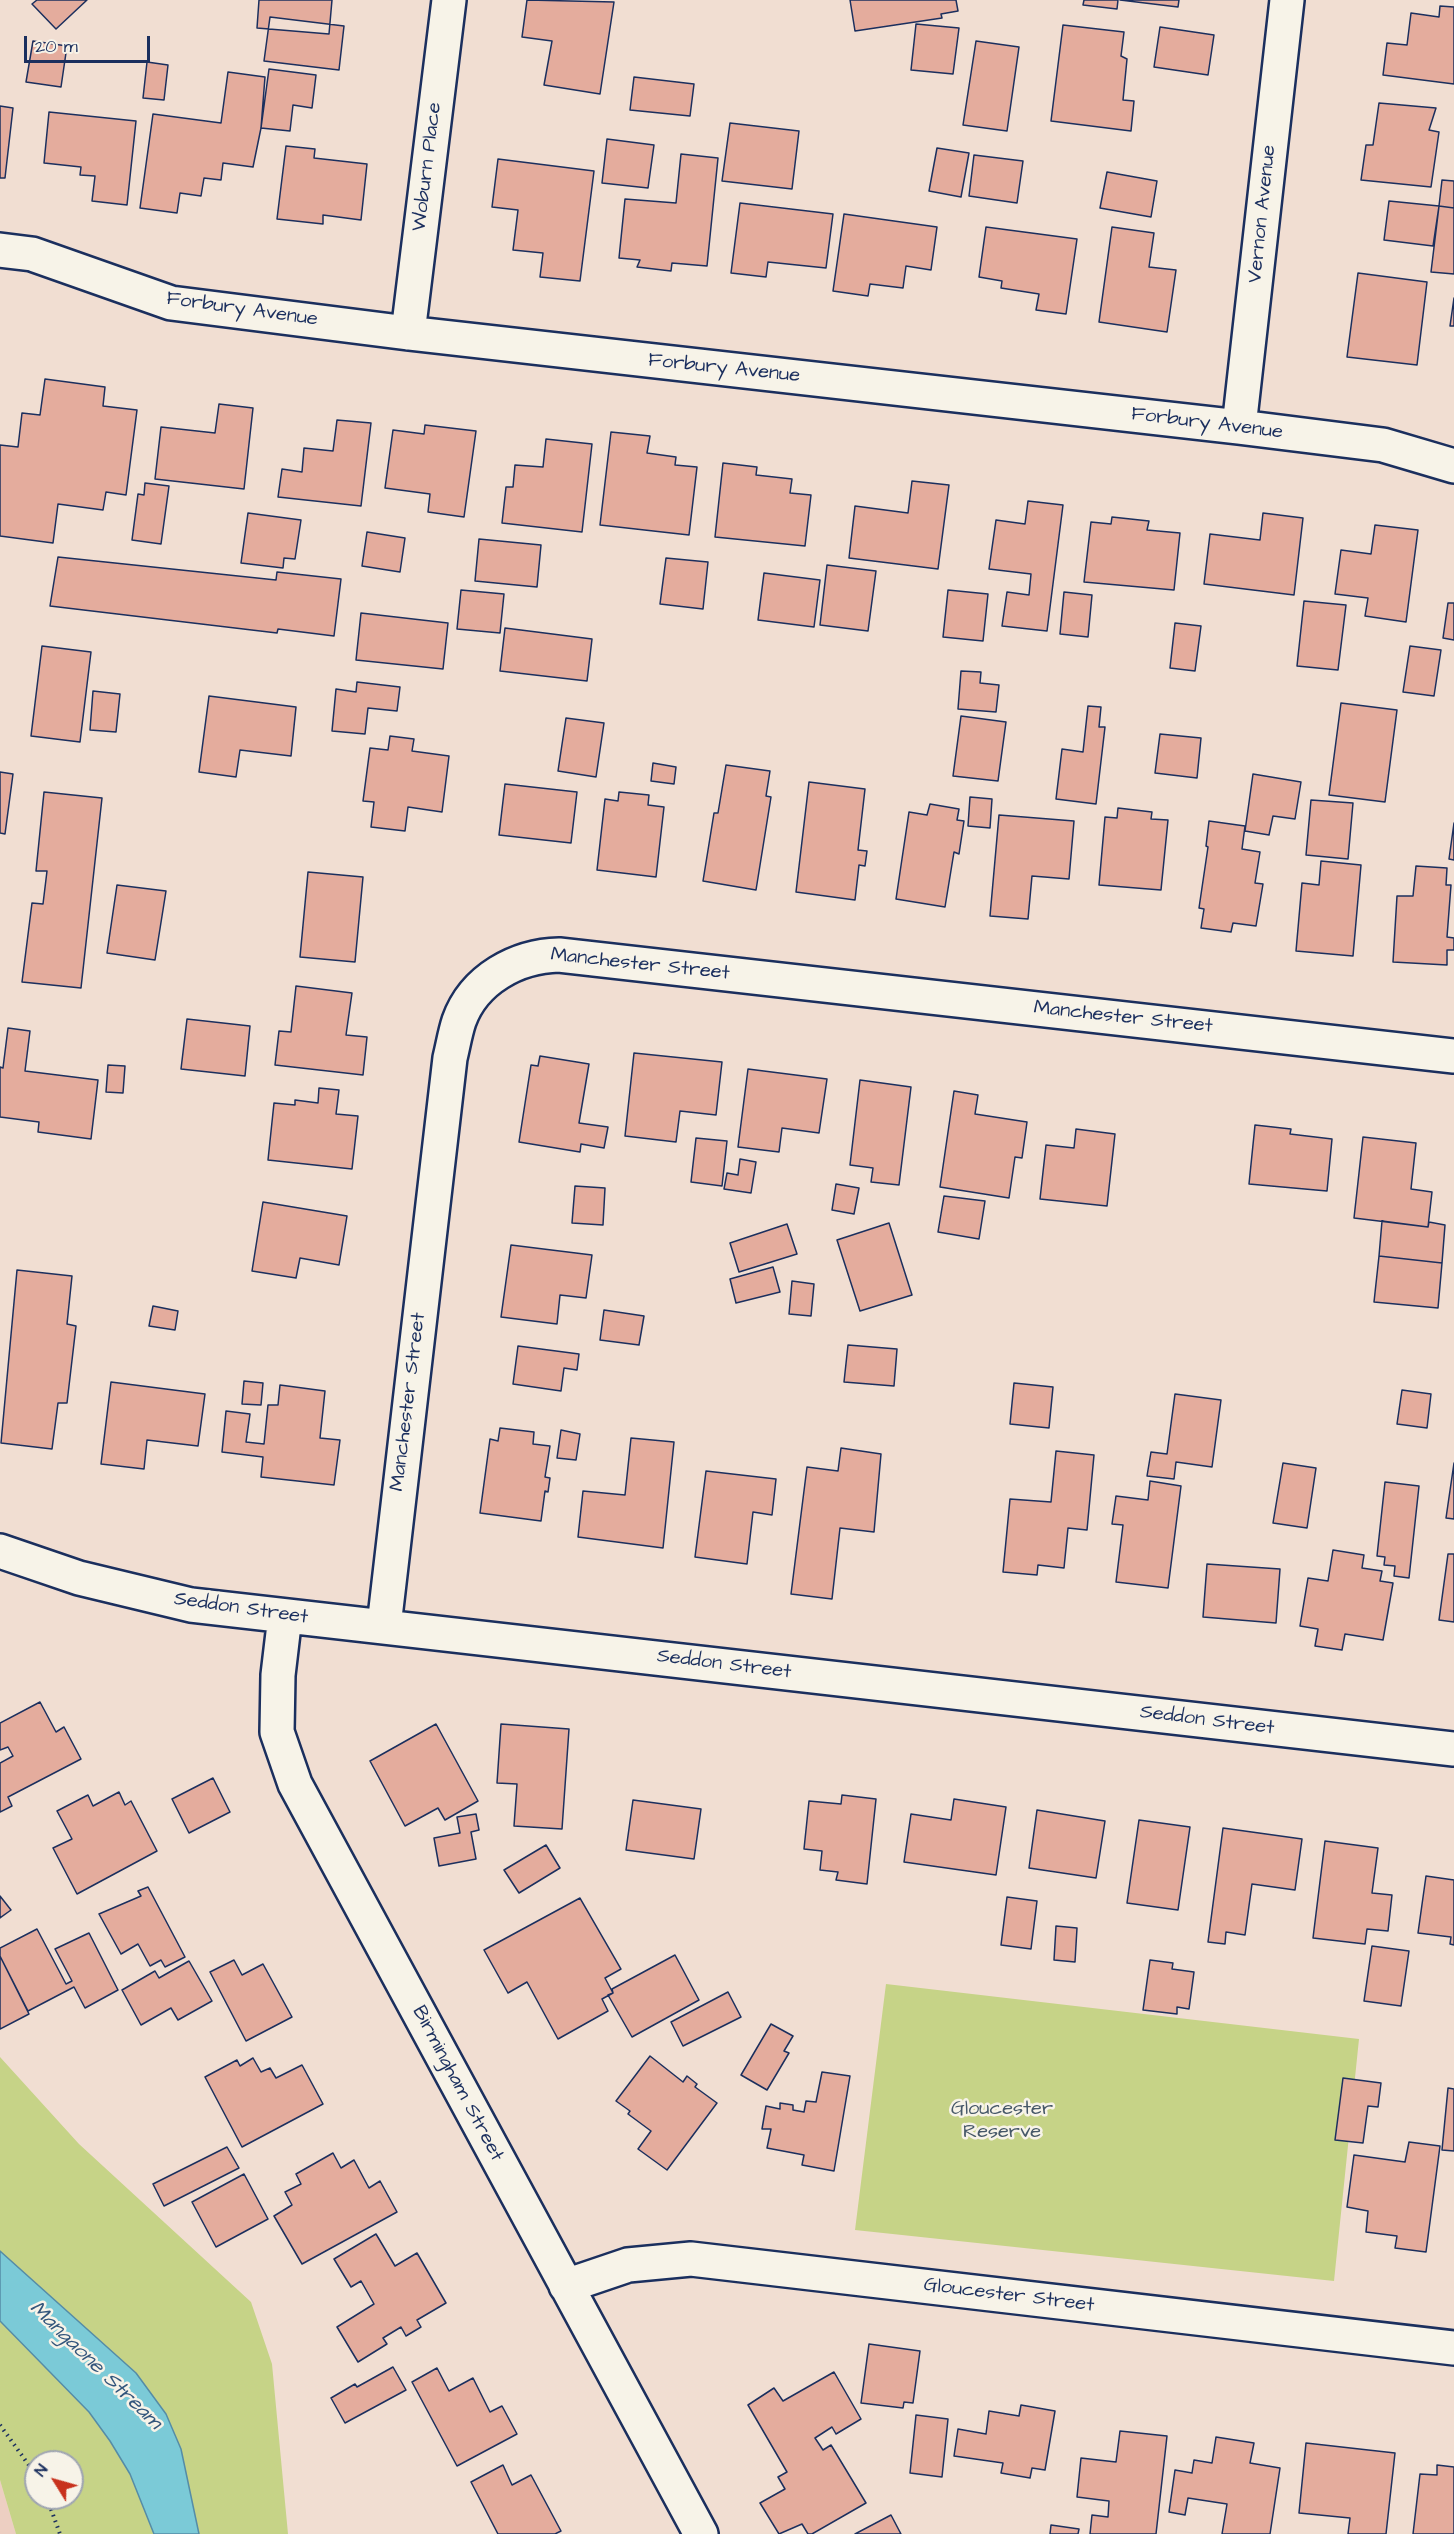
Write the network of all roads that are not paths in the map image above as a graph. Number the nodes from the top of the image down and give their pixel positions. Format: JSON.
{"nodes":[{"id":1,"x":450,"y":0,"type":"edge"},
{"id":2,"x":1287,"y":0,"type":"edge"},
{"id":3,"x":0,"y":250,"type":"edge"},
{"id":4,"x":408,"y":333,"type":"junction"},
{"id":5,"x":1239,"y":427,"type":"junction"},
{"id":6,"x":1454,"y":466,"type":"edge"},
{"id":7,"x":1454,"y":1056,"type":"edge"},
{"id":8,"x":0,"y":1551,"type":"edge"},
{"id":9,"x":285,"y":1616,"type":"junction"},
{"id":10,"x":384,"y":1626,"type":"junction"},
{"id":11,"x":1454,"y":1749,"type":"edge"},
{"id":12,"x":566,"y":2286,"type":"junction"},
{"id":13,"x":1454,"y":2348,"type":"edge"},
{"id":14,"x":701,"y":2534,"type":"edge"}],
"edges":[{"from":1,"to":4,"type":"street","name":"Woburn Place"},
{"from":2,"to":5,"type":"street","name":"Vernon Avenue"},
{"from":3,"to":4,"type":"street","name":"Forbury Avenue"},
{"from":4,"to":5,"type":"street","name":"Forbury Avenue"},
{"from":5,"to":6,"type":"street","name":"Forbury Avenue"},
{"from":7,"to":10,"type":"street","name":"Manchester Street"},
{"from":8,"to":9,"type":"street","name":"Seddon Street"},
{"from":9,"to":10,"type":"street","name":"Seddon Street"},
{"from":9,"to":12,"type":"street","name":"Birmingham Street"},
{"from":10,"to":11,"type":"street","name":"Seddon Street"},
{"from":12,"to":13,"type":"street","name":"Gloucester Street"},
{"from":12,"to":14,"type":"street","name":"Birmingham Street"}]}
